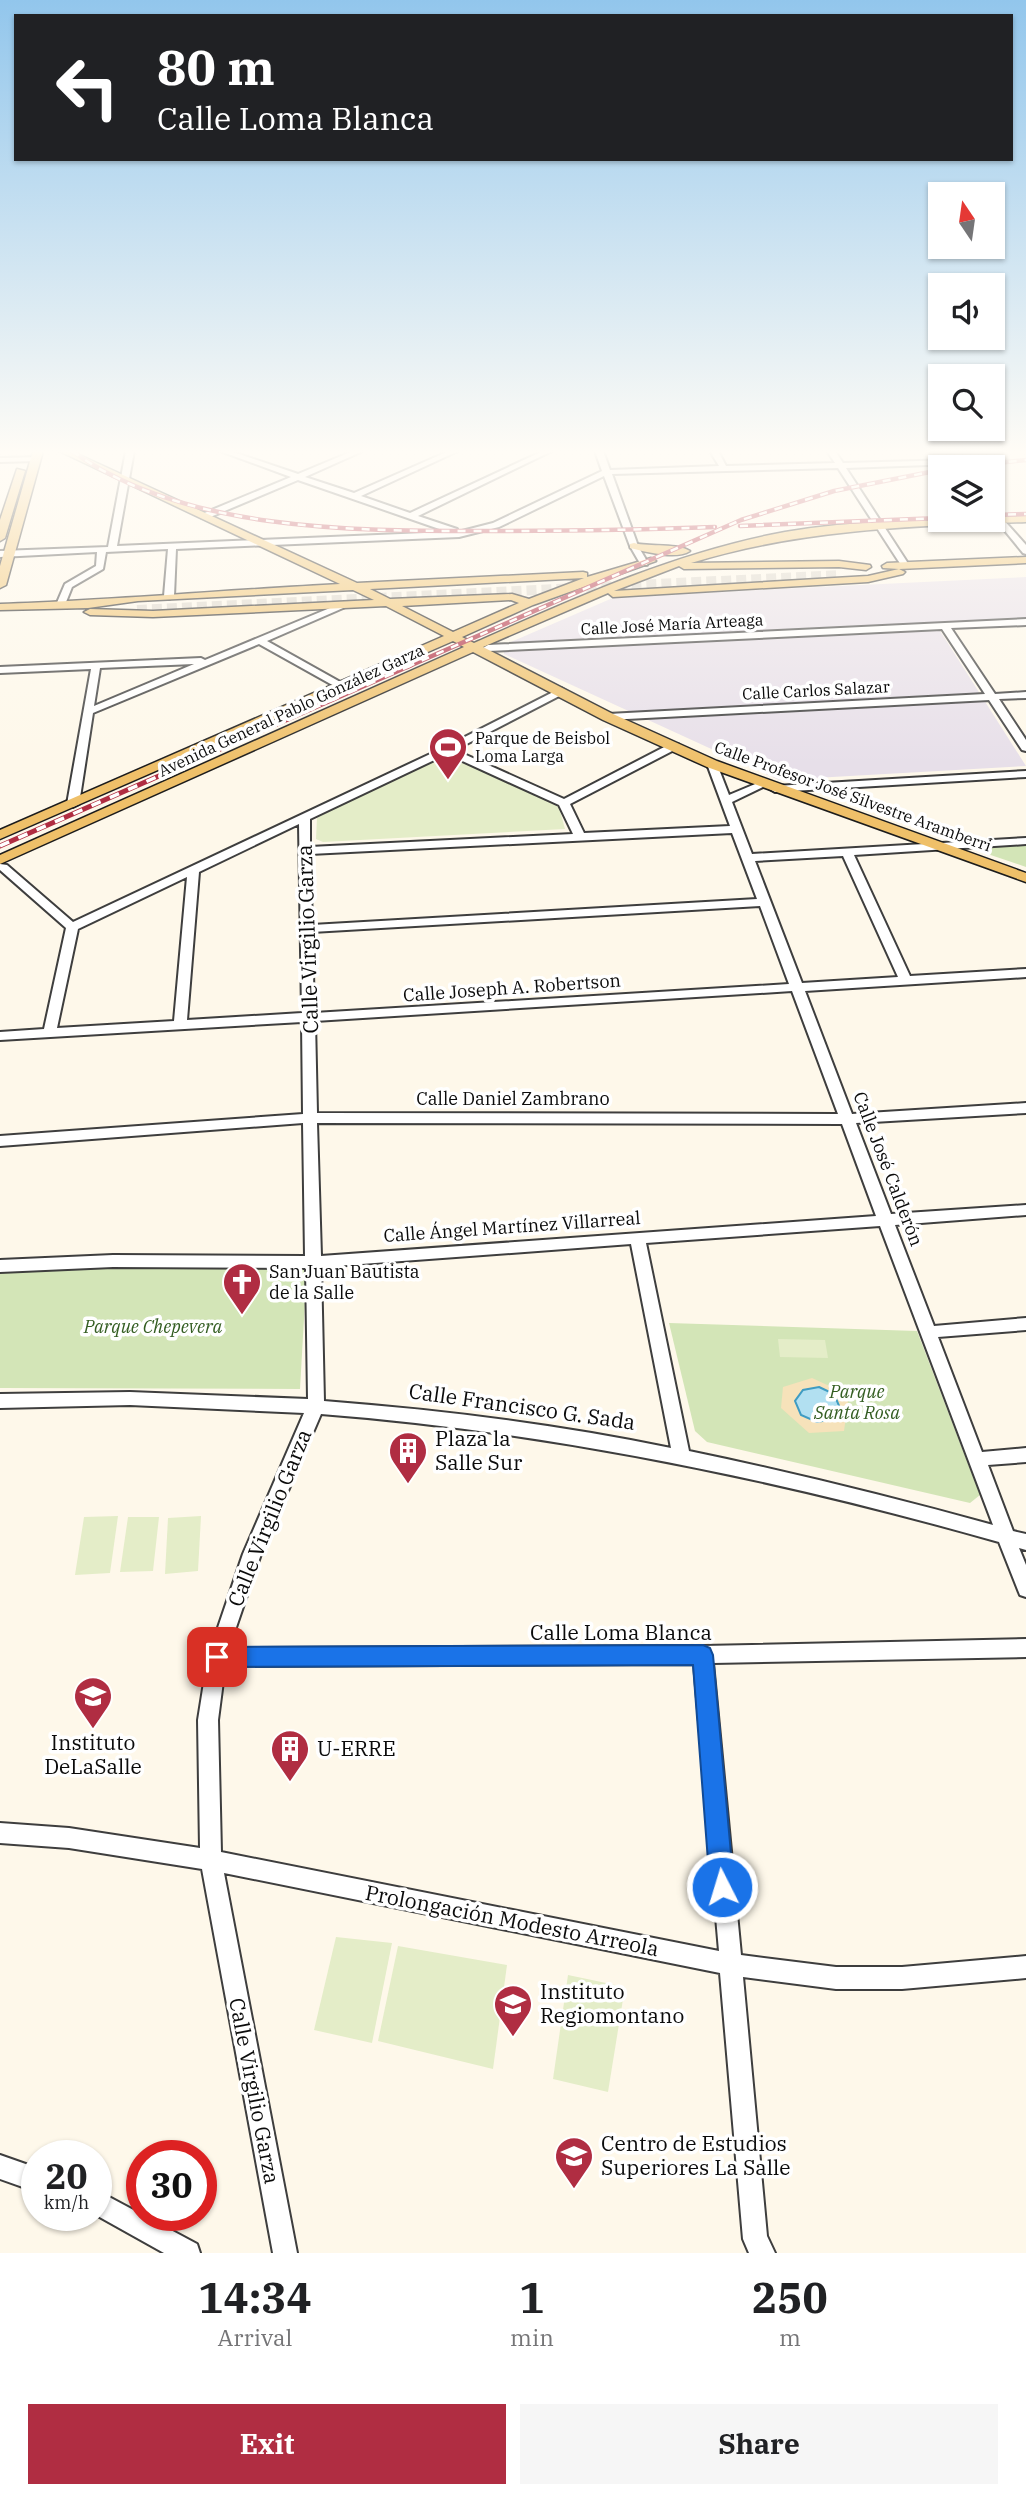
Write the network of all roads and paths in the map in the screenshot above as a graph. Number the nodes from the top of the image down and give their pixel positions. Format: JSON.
{"nodes":[{"id":1,"x":4,"y":556,"type":"edge"},
{"id":2,"x":104,"y":556,"type":"edge"},
{"id":3,"x":171,"y":556,"type":"edge"},
{"id":4,"x":290,"y":556,"type":"edge"},
{"id":5,"x":640,"y":556,"type":"edge"},
{"id":6,"x":667,"y":556,"type":"edge"},
{"id":7,"x":697,"y":556,"type":"edge"},
{"id":8,"x":896,"y":556,"type":"edge"},
{"id":9,"x":1026,"y":560,"type":"edge"},
{"id":10,"x":644,"y":563,"type":"junction"},
{"id":11,"x":667,"y":566,"type":"junction"},
{"id":12,"x":866,"y":567,"type":"junction"},
{"id":13,"x":1026,"y":568,"type":"edge"},
{"id":14,"x":902,"y":569,"type":"junction"},
{"id":15,"x":615,"y":570,"type":"junction"},
{"id":16,"x":0,"y":585,"type":"edge"},
{"id":17,"x":354,"y":587,"type":"junction"},
{"id":18,"x":169,"y":596,"type":"junction"},
{"id":19,"x":387,"y":603,"type":"junction"},
{"id":20,"x":529,"y":603,"type":"junction"},
{"id":21,"x":345,"y":605,"type":"junction"},
{"id":22,"x":61,"y":606,"type":"junction"},
{"id":23,"x":138,"y":606,"type":"tunnel mouth"},
{"id":24,"x":0,"y":607,"type":"edge"},
{"id":25,"x":89,"y":609,"type":"junction"},
{"id":26,"x":0,"y":617,"type":"edge"},
{"id":27,"x":1026,"y":622,"type":"edge"},
{"id":28,"x":945,"y":626,"type":"junction"},
{"id":29,"x":453,"y":635,"type":"junction"},
{"id":30,"x":260,"y":641,"type":"junction"},
{"id":31,"x":482,"y":648,"type":"junction"},
{"id":32,"x":212,"y":660,"type":"junction"},
{"id":33,"x":96,"y":666,"type":"junction"},
{"id":34,"x":0,"y":670,"type":"edge"},
{"id":35,"x":339,"y":685,"type":"junction"},
{"id":36,"x":561,"y":691,"type":"junction"},
{"id":37,"x":1026,"y":695,"type":"edge"},
{"id":38,"x":992,"y":697,"type":"junction"},
{"id":39,"x":90,"y":711,"type":"junction"},
{"id":40,"x":608,"y":717,"type":"junction"},
{"id":41,"x":674,"y":746,"type":"junction"},
{"id":42,"x":1026,"y":748,"type":"edge"},
{"id":43,"x":447,"y":750,"type":"junction"},
{"id":44,"x":712,"y":764,"type":"junction"},
{"id":45,"x":1026,"y":774,"type":"edge"},
{"id":46,"x":769,"y":787,"type":"junction"},
{"id":47,"x":725,"y":801,"type":"junction"},
{"id":48,"x":564,"y":803,"type":"junction"},
{"id":49,"x":73,"y":804,"type":"junction"},
{"id":50,"x":304,"y":817,"type":"junction"},
{"id":51,"x":735,"y":829,"type":"junction"},
{"id":52,"x":0,"y":835,"type":"edge"},
{"id":53,"x":580,"y":837,"type":"junction"},
{"id":54,"x":1026,"y":841,"type":"edge"},
{"id":55,"x":937,"y":847,"type":"junction"},
{"id":56,"x":306,"y":851,"type":"junction"},
{"id":57,"x":847,"y":852,"type":"junction"},
{"id":58,"x":747,"y":858,"type":"junction"},
{"id":59,"x":1,"y":866,"type":"edge"},
{"id":60,"x":193,"y":870,"type":"junction"},
{"id":61,"x":1026,"y":878,"type":"edge"},
{"id":62,"x":765,"y":902,"type":"junction"},
{"id":63,"x":72,"y":926,"type":"junction"},
{"id":64,"x":307,"y":929,"type":"junction"},
{"id":65,"x":1026,"y":973,"type":"edge"},
{"id":66,"x":905,"y":979,"type":"junction"},
{"id":67,"x":796,"y":987,"type":"junction"},
{"id":68,"x":310,"y":1019,"type":"junction"},
{"id":69,"x":180,"y":1026,"type":"junction"},
{"id":70,"x":49,"y":1034,"type":"junction"},
{"id":71,"x":0,"y":1036,"type":"edge"},
{"id":72,"x":1026,"y":1108,"type":"edge"},
{"id":73,"x":312,"y":1118,"type":"junction"},
{"id":74,"x":849,"y":1119,"type":"junction"},
{"id":75,"x":0,"y":1141,"type":"edge"},
{"id":76,"x":1026,"y":1210,"type":"edge"},
{"id":77,"x":886,"y":1220,"type":"junction"},
{"id":78,"x":637,"y":1237,"type":"junction"},
{"id":79,"x":315,"y":1262,"type":"junction"},
{"id":80,"x":0,"y":1266,"type":"edge"},
{"id":81,"x":1026,"y":1324,"type":"edge"},
{"id":82,"x":930,"y":1332,"type":"junction"},
{"id":83,"x":0,"y":1401,"type":"edge"},
{"id":84,"x":316,"y":1405,"type":"junction"},
{"id":85,"x":681,"y":1454,"type":"junction"},
{"id":86,"x":1026,"y":1455,"type":"edge"},
{"id":87,"x":978,"y":1460,"type":"junction"},
{"id":88,"x":1006,"y":1536,"type":"junction"},
{"id":89,"x":1026,"y":1542,"type":"edge"},
{"id":90,"x":1026,"y":1589,"type":"edge"},
{"id":91,"x":1026,"y":1648,"type":"edge"},
{"id":92,"x":703,"y":1655,"type":"junction"},
{"id":93,"x":217,"y":1657,"type":"junction"},
{"id":94,"x":0,"y":1833,"type":"edge"},
{"id":95,"x":211,"y":1860,"type":"junction"},
{"id":96,"x":729,"y":1964,"type":"junction"},
{"id":97,"x":1026,"y":1967,"type":"edge"},
{"id":98,"x":0,"y":2167,"type":"edge"},
{"id":99,"x":21,"y":2174,"type":"edge"},
{"id":100,"x":112,"y":2211,"type":"edge"},
{"id":101,"x":188,"y":2253,"type":"edge"},
{"id":102,"x":285,"y":2253,"type":"edge"},
{"id":103,"x":762,"y":2253,"type":"edge"}],
"edges":[{"from":1,"to":16,"type":"main road"},
{"from":2,"to":22,"type":"street"},
{"from":3,"to":18,"type":"street"},
{"from":4,"to":17,"type":"main road","name":"Calle Profesor José Silvestre Aramberri"},
{"from":5,"to":10,"type":"street"},
{"from":6,"to":10,"type":"main road"},
{"from":7,"to":11,"type":"main road","name":"Avenida General Pablo González Garza"},
{"from":8,"to":14,"type":"street"},
{"from":9,"to":14,"type":"main road"},
{"from":10,"to":15,"type":"main road"},
{"from":11,"to":12,"type":"main road"},
{"from":11,"to":31,"type":"main road","name":"Avenida General Pablo González Garza"},
{"from":12,"to":14,"type":"main road"},
{"from":12,"to":14,"type":"main road"},
{"from":13,"to":14,"type":"main road"},
{"from":14,"to":31,"type":"main road"},
{"from":15,"to":17,"type":"main road"},
{"from":15,"to":20,"type":"main road","name":"Avenida General Pablo González Garza"},
{"from":17,"to":18,"type":"main road"},
{"from":17,"to":19,"type":"main road","name":"Calle Profesor José Silvestre Aramberri"},
{"from":18,"to":25,"type":"main road"},
{"from":19,"to":20,"type":"main road"},
{"from":19,"to":21,"type":"main road"},
{"from":19,"to":29,"type":"main road","name":"Calle Profesor José Silvestre Aramberri"},
{"from":20,"to":29,"type":"main road","name":"Avenida General Pablo González Garza"},
{"from":21,"to":25,"type":"main road"},
{"from":21,"to":30,"type":"street"},
{"from":22,"to":24,"type":"main road"},
{"from":22,"to":25,"type":"main road"},
{"from":23,"to":25,"type":"main road"},
{"from":25,"to":26,"type":"main road"},
{"from":27,"to":28,"type":"street","name":"Calle José María Arteaga"},
{"from":28,"to":31,"type":"street","name":"Calle José María Arteaga"},
{"from":28,"to":38,"type":"street"},
{"from":29,"to":31,"type":"main road","name":"Calle Profesor José Silvestre Aramberri"},
{"from":29,"to":35,"type":"main road","name":"Avenida General Pablo González Garza"},
{"from":30,"to":32,"type":"street"},
{"from":30,"to":35,"type":"street"},
{"from":31,"to":36,"type":"main road","name":"Calle Profesor José Silvestre Aramberri"},
{"from":31,"to":59,"type":"main road","name":"Avenida General Pablo González Garza"},
{"from":32,"to":33,"type":"street"},
{"from":32,"to":39,"type":"street"},
{"from":33,"to":34,"type":"street"},
{"from":33,"to":39,"type":"street"},
{"from":35,"to":49,"type":"main road","name":"Avenida General Pablo González Garza"},
{"from":36,"to":40,"type":"main road","name":"Calle Profesor José Silvestre Aramberri"},
{"from":36,"to":43,"type":"street"},
{"from":37,"to":38,"type":"street","name":"Calle Carlos Salazar"},
{"from":38,"to":40,"type":"street","name":"Calle Carlos Salazar"},
{"from":38,"to":42,"type":"street"},
{"from":39,"to":49,"type":"street"},
{"from":40,"to":41,"type":"main road","name":"Calle Profesor José Silvestre Aramberri"},
{"from":41,"to":44,"type":"main road","name":"Calle Profesor José Silvestre Aramberri"},
{"from":41,"to":48,"type":"street"},
{"from":43,"to":48,"type":"street"},
{"from":43,"to":50,"type":"street"},
{"from":44,"to":46,"type":"main road","name":"Calle Profesor José Silvestre Aramberri"},
{"from":44,"to":47,"type":"street","name":"Calle José Calderón"},
{"from":45,"to":46,"type":"street"},
{"from":46,"to":47,"type":"street"},
{"from":46,"to":55,"type":"main road","name":"Calle Profesor José Silvestre Aramberri"},
{"from":47,"to":51,"type":"street","name":"Calle José Calderón"},
{"from":48,"to":53,"type":"street"},
{"from":49,"to":52,"type":"main road","name":"Avenida General Pablo González Garza"},
{"from":50,"to":56,"type":"street","name":"Calle Virgilio Garza"},
{"from":50,"to":60,"type":"street"},
{"from":51,"to":53,"type":"street"},
{"from":51,"to":58,"type":"street","name":"Calle José Calderón"},
{"from":53,"to":56,"type":"street"},
{"from":54,"to":55,"type":"street"},
{"from":55,"to":57,"type":"street"},
{"from":55,"to":61,"type":"main road","name":"Calle Profesor José Silvestre Aramberri"},
{"from":56,"to":64,"type":"street","name":"Calle Virgilio Garza"},
{"from":57,"to":58,"type":"street"},
{"from":57,"to":66,"type":"street"},
{"from":58,"to":62,"type":"street","name":"Calle José Calderón"},
{"from":59,"to":63,"type":"street"},
{"from":60,"to":63,"type":"street"},
{"from":60,"to":69,"type":"street"},
{"from":62,"to":64,"type":"street"},
{"from":62,"to":67,"type":"street","name":"Calle José Calderón"},
{"from":63,"to":70,"type":"street"},
{"from":64,"to":68,"type":"street","name":"Calle Virgilio Garza"},
{"from":65,"to":66,"type":"street","name":"Calle Joseph A. Robertson"},
{"from":66,"to":67,"type":"street","name":"Calle Joseph A. Robertson"},
{"from":67,"to":68,"type":"street","name":"Calle Joseph A. Robertson"},
{"from":67,"to":74,"type":"street","name":"Calle José Calderón"},
{"from":68,"to":69,"type":"street","name":"Calle Joseph A. Robertson"},
{"from":68,"to":73,"type":"street","name":"Calle Virgilio Garza"},
{"from":69,"to":70,"type":"street","name":"Calle Joseph A. Robertson"},
{"from":70,"to":71,"type":"street","name":"Calle Joseph A. Robertson"},
{"from":72,"to":74,"type":"street","name":"Calle Daniel Zambrano"},
{"from":73,"to":74,"type":"street","name":"Calle Daniel Zambrano"},
{"from":73,"to":75,"type":"street","name":"Calle Daniel Zambrano"},
{"from":73,"to":79,"type":"street","name":"Calle Virgilio Garza"},
{"from":74,"to":77,"type":"street","name":"Calle José Calderón"},
{"from":76,"to":77,"type":"street","name":"Calle Ángel Martínez Villarreal"},
{"from":77,"to":78,"type":"street","name":"Calle Ángel Martínez Villarreal"},
{"from":77,"to":82,"type":"street","name":"Calle José Calderón"},
{"from":78,"to":79,"type":"street","name":"Calle Ángel Martínez Villarreal"},
{"from":78,"to":85,"type":"street"},
{"from":79,"to":80,"type":"street","name":"Calle Ángel Martínez Villarreal"},
{"from":79,"to":84,"type":"street","name":"Calle Virgilio Garza"},
{"from":81,"to":82,"type":"street"},
{"from":82,"to":87,"type":"street","name":"Calle José Calderón"},
{"from":83,"to":84,"type":"street","name":"Calle Francisco G. Sada"},
{"from":84,"to":85,"type":"street","name":"Calle Francisco G. Sada"},
{"from":84,"to":93,"type":"street","name":"Calle Virgilio Garza"},
{"from":85,"to":88,"type":"street","name":"Calle Francisco G. Sada"},
{"from":86,"to":87,"type":"street"},
{"from":87,"to":88,"type":"street","name":"Calle José Calderón"},
{"from":88,"to":89,"type":"street","name":"Calle Francisco G. Sada"},
{"from":88,"to":90,"type":"street","name":"Calle José Calderón"},
{"from":91,"to":92,"type":"street","name":"Calle Loma Blanca"},
{"from":92,"to":93,"type":"street","name":"Calle Loma Blanca"},
{"from":92,"to":96,"type":"street"},
{"from":93,"to":95,"type":"street","name":"Calle Virgilio Garza"},
{"from":94,"to":95,"type":"street","name":"Prolongación Modesto Arreola"},
{"from":95,"to":96,"type":"street","name":"Prolongación Modesto Arreola"},
{"from":95,"to":102,"type":"street","name":"Calle Virgilio Garza"},
{"from":96,"to":97,"type":"street","name":"Prolongación Modesto Arreola"},
{"from":96,"to":103,"type":"street"},
{"from":98,"to":99,"type":"street"},
{"from":100,"to":101,"type":"street"}]}
